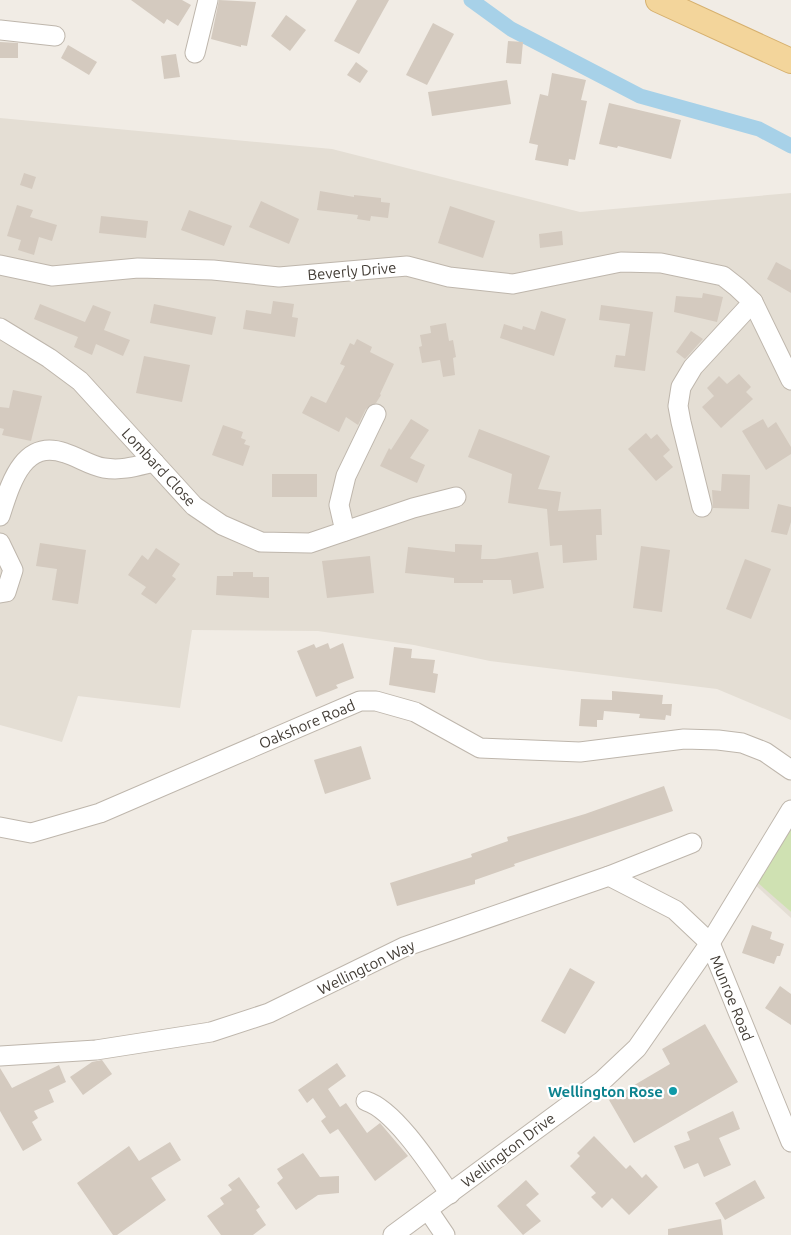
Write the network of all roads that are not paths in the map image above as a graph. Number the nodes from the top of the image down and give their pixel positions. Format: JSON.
{"nodes":[{"id":1,"x":208,"y":0,"type":"edge"},
{"id":2,"x":658,"y":0,"type":"edge"},
{"id":3,"x":0,"y":30,"type":"edge"},
{"id":4,"x":54,"y":36,"type":"dead end"},
{"id":5,"x":195,"y":53,"type":"dead end"},
{"id":6,"x":782,"y":56,"type":"edge"},
{"id":7,"x":791,"y":70,"type":"edge"},
{"id":8,"x":0,"y":266,"type":"edge"},
{"id":9,"x":753,"y":302,"type":"junction"},
{"id":10,"x":0,"y":328,"type":"edge"},
{"id":11,"x":791,"y":380,"type":"edge"},
{"id":12,"x":376,"y":414,"type":"dead end"},
{"id":13,"x":154,"y":462,"type":"junction"},
{"id":14,"x":456,"y":497,"type":"dead end"},
{"id":15,"x":702,"y":507,"type":"dead end"},
{"id":16,"x":0,"y":516,"type":"edge"},
{"id":17,"x":345,"y":531,"type":"junction"},
{"id":18,"x":0,"y":543,"type":"edge"},
{"id":19,"x":0,"y":593,"type":"edge"},
{"id":20,"x":791,"y":770,"type":"edge"},
{"id":21,"x":791,"y":810,"type":"edge"},
{"id":22,"x":0,"y":827,"type":"edge"},
{"id":23,"x":692,"y":843,"type":"dead end"},
{"id":24,"x":609,"y":876,"type":"junction"},
{"id":25,"x":710,"y":943,"type":"junction"},
{"id":26,"x":0,"y":1056,"type":"edge"},
{"id":27,"x":366,"y":1101,"type":"dead end"},
{"id":28,"x":791,"y":1142,"type":"edge"},
{"id":29,"x":450,"y":1194,"type":"junction"},
{"id":30,"x":428,"y":1210,"type":"junction"},
{"id":31,"x":393,"y":1235,"type":"edge"},
{"id":32,"x":445,"y":1235,"type":"edge"}],
"edges":[{"from":1,"to":5,"type":"street"},
{"from":2,"to":6,"type":"main road"},
{"from":3,"to":4,"type":"street"},
{"from":6,"to":7,"type":"street"},
{"from":8,"to":9,"type":"street","name":"Beverly Drive"},
{"from":9,"to":11,"type":"street","name":"Beverly Drive"},
{"from":9,"to":15,"type":"street"},
{"from":10,"to":13,"type":"street","name":"Lombard Close"},
{"from":12,"to":17,"type":"street"},
{"from":13,"to":16,"type":"street"},
{"from":13,"to":17,"type":"street","name":"Lombard Close"},
{"from":14,"to":17,"type":"street","name":"Lombard Close"},
{"from":18,"to":19,"type":"street"},
{"from":20,"to":22,"type":"street","name":"Oakshore Road"},
{"from":21,"to":25,"type":"street","name":"Munroe Road"},
{"from":23,"to":24,"type":"street","name":"Wellington Way"},
{"from":24,"to":25,"type":"street"},
{"from":24,"to":26,"type":"street","name":"Wellington Way"},
{"from":25,"to":28,"type":"street","name":"Munroe Road"},
{"from":25,"to":29,"type":"street","name":"Wellington Drive"},
{"from":27,"to":29,"type":"street"},
{"from":29,"to":30,"type":"street","name":"Wellington Drive"},
{"from":30,"to":31,"type":"street","name":"Wellington Drive"},
{"from":30,"to":32,"type":"street"}]}
